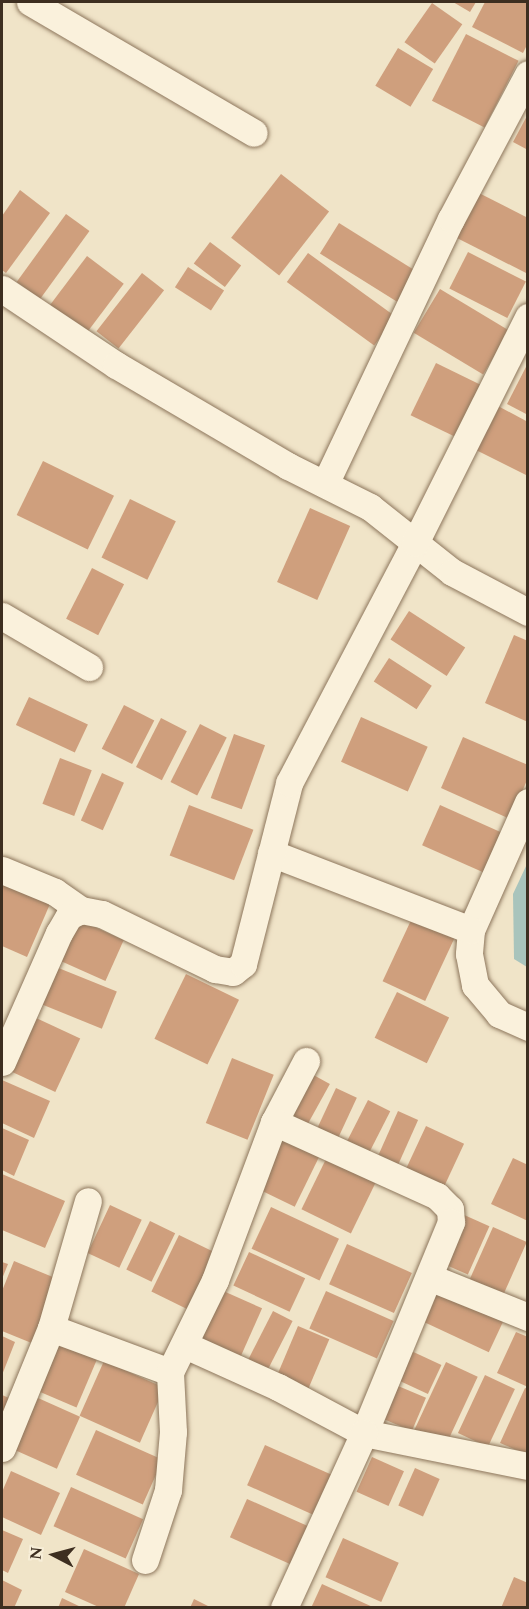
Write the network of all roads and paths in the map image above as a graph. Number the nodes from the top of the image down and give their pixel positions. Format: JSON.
{"nodes":[{"id":1,"x":30,"y":2,"type":"edge"},
{"id":2,"x":528,"y":74,"type":"edge"},
{"id":3,"x":254,"y":133,"type":"dead end"},
{"id":4,"x":2,"y":290,"type":"edge"},
{"id":5,"x":528,"y":317,"type":"edge"},
{"id":6,"x":325,"y":484,"type":"junction"},
{"id":7,"x":415,"y":543,"type":"junction"},
{"id":8,"x":528,"y":612,"type":"edge"},
{"id":9,"x":2,"y":616,"type":"edge"},
{"id":10,"x":89,"y":667,"type":"dead end"},
{"id":11,"x":528,"y":801,"type":"edge"},
{"id":12,"x":271,"y":853,"type":"junction"},
{"id":13,"x":2,"y":870,"type":"edge"},
{"id":14,"x":81,"y":910,"type":"junction"},
{"id":15,"x":471,"y":930,"type":"junction"},
{"id":16,"x":528,"y":1027,"type":"edge"},
{"id":17,"x":306,"y":1061,"type":"dead end"},
{"id":18,"x":2,"y":1062,"type":"edge"},
{"id":19,"x":274,"y":1122,"type":"junction"},
{"id":20,"x":88,"y":1201,"type":"dead end"},
{"id":21,"x":429,"y":1277,"type":"junction"},
{"id":22,"x":528,"y":1317,"type":"edge"},
{"id":23,"x":51,"y":1328,"type":"junction"},
{"id":24,"x":184,"y":1345,"type":"junction"},
{"id":25,"x":170,"y":1372,"type":"junction"},
{"id":26,"x":364,"y":1433,"type":"junction"},
{"id":27,"x":2,"y":1448,"type":"edge"},
{"id":28,"x":528,"y":1466,"type":"edge"},
{"id":29,"x":145,"y":1560,"type":"dead end"},
{"id":30,"x":284,"y":1608,"type":"edge"}],
"edges":[{"from":1,"to":3,"type":"street"},
{"from":2,"to":6,"type":"street"},
{"from":4,"to":6,"type":"street"},
{"from":5,"to":7,"type":"street"},
{"from":6,"to":7,"type":"street"},
{"from":7,"to":8,"type":"street"},
{"from":7,"to":12,"type":"street"},
{"from":9,"to":10,"type":"street"},
{"from":11,"to":15,"type":"street"},
{"from":12,"to":14,"type":"street"},
{"from":12,"to":15,"type":"street"},
{"from":13,"to":14,"type":"street"},
{"from":14,"to":18,"type":"street"},
{"from":15,"to":16,"type":"street"},
{"from":17,"to":19,"type":"street"},
{"from":19,"to":21,"type":"street"},
{"from":19,"to":24,"type":"street"},
{"from":20,"to":23,"type":"street"},
{"from":21,"to":22,"type":"street"},
{"from":21,"to":26,"type":"street"},
{"from":23,"to":25,"type":"street"},
{"from":23,"to":27,"type":"street"},
{"from":24,"to":25,"type":"street"},
{"from":24,"to":26,"type":"street"},
{"from":25,"to":29,"type":"street"},
{"from":26,"to":28,"type":"street"},
{"from":26,"to":30,"type":"street"}]}
